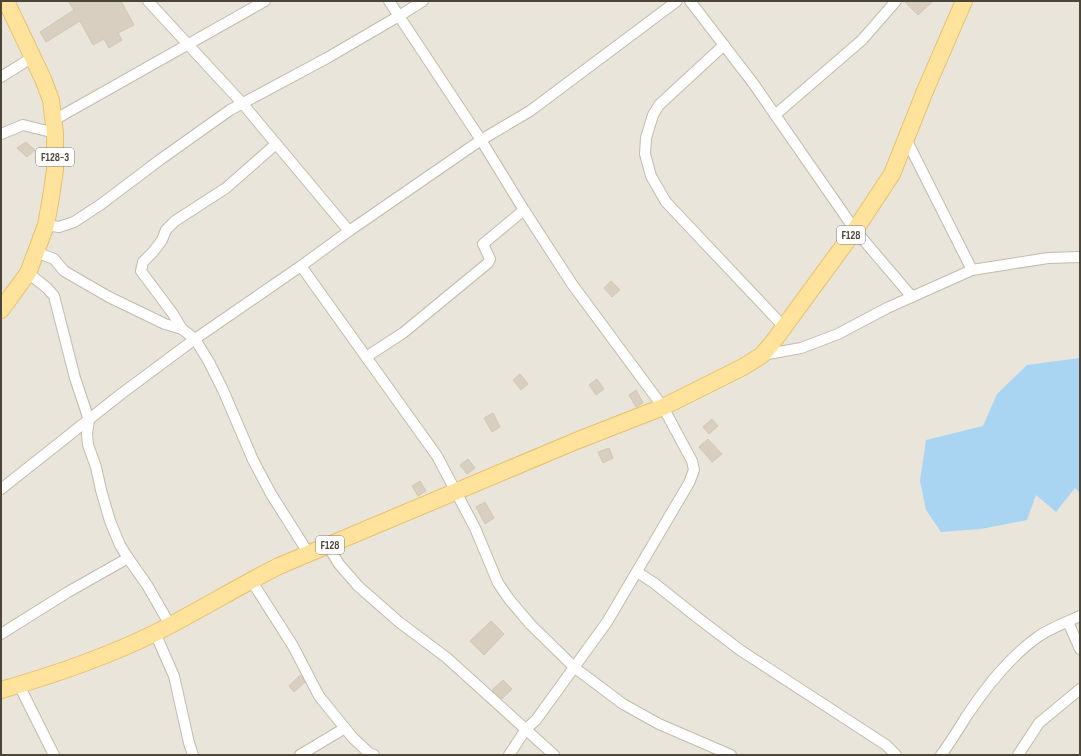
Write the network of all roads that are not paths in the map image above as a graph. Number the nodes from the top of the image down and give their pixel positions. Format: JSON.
{"nodes":[{"id":1,"x":6,"y":1,"type":"edge"},
{"id":2,"x":148,"y":1,"type":"edge"},
{"id":3,"x":265,"y":1,"type":"edge"},
{"id":4,"x":389,"y":1,"type":"edge"},
{"id":5,"x":423,"y":1,"type":"edge"},
{"id":6,"x":677,"y":1,"type":"edge"},
{"id":7,"x":690,"y":1,"type":"edge"},
{"id":8,"x":896,"y":1,"type":"edge"},
{"id":9,"x":964,"y":1,"type":"edge"},
{"id":10,"x":399,"y":16,"type":"junction"},
{"id":11,"x":188,"y":45,"type":"junction"},
{"id":12,"x":724,"y":45,"type":"junction"},
{"id":13,"x":33,"y":57,"type":"junction"},
{"id":14,"x":1,"y":77,"type":"edge"},
{"id":15,"x":242,"y":104,"type":"junction"},
{"id":16,"x":775,"y":115,"type":"junction"},
{"id":17,"x":55,"y":127,"type":"junction"},
{"id":18,"x":1,"y":134,"type":"edge"},
{"id":19,"x":906,"y":139,"type":"junction"},
{"id":20,"x":481,"y":140,"type":"junction"},
{"id":21,"x":276,"y":144,"type":"junction"},
{"id":22,"x":524,"y":210,"type":"junction"},
{"id":23,"x":46,"y":225,"type":"junction"},
{"id":24,"x":855,"y":230,"type":"junction"},
{"id":25,"x":349,"y":231,"type":"junction"},
{"id":26,"x":36,"y":252,"type":"junction"},
{"id":27,"x":1080,"y":257,"type":"edge"},
{"id":28,"x":301,"y":266,"type":"junction"},
{"id":29,"x":972,"y":270,"type":"junction"},
{"id":30,"x":28,"y":273,"type":"junction"},
{"id":31,"x":912,"y":297,"type":"junction"},
{"id":32,"x":1,"y":310,"type":"edge"},
{"id":33,"x":784,"y":327,"type":"junction"},
{"id":34,"x":182,"y":329,"type":"junction"},
{"id":35,"x":195,"y":339,"type":"junction"},
{"id":36,"x":762,"y":355,"type":"junction"},
{"id":37,"x":366,"y":357,"type":"junction"},
{"id":38,"x":663,"y":406,"type":"junction"},
{"id":39,"x":89,"y":420,"type":"junction"},
{"id":40,"x":1,"y":489,"type":"edge"},
{"id":41,"x":456,"y":491,"type":"junction"},
{"id":42,"x":328,"y":546,"type":"junction"},
{"id":43,"x":309,"y":554,"type":"junction"},
{"id":44,"x":128,"y":558,"type":"junction"},
{"id":45,"x":637,"y":572,"type":"junction"},
{"id":46,"x":251,"y":580,"type":"junction"},
{"id":47,"x":1080,"y":616,"type":"edge"},
{"id":48,"x":1068,"y":622,"type":"junction"},
{"id":49,"x":170,"y":626,"type":"junction"},
{"id":50,"x":154,"y":633,"type":"junction"},
{"id":51,"x":1,"y":634,"type":"edge"},
{"id":52,"x":1080,"y":649,"type":"edge"},
{"id":53,"x":575,"y":668,"type":"junction"},
{"id":54,"x":18,"y":685,"type":"junction"},
{"id":55,"x":1080,"y":689,"type":"edge"},
{"id":56,"x":1,"y":690,"type":"edge"},
{"id":57,"x":345,"y":728,"type":"junction"},
{"id":58,"x":526,"y":729,"type":"junction"},
{"id":59,"x":54,"y":755,"type":"edge"},
{"id":60,"x":193,"y":755,"type":"edge"},
{"id":61,"x":300,"y":755,"type":"edge"},
{"id":62,"x":374,"y":755,"type":"edge"},
{"id":63,"x":509,"y":755,"type":"edge"},
{"id":64,"x":554,"y":755,"type":"edge"},
{"id":65,"x":731,"y":755,"type":"edge"},
{"id":66,"x":896,"y":755,"type":"edge"},
{"id":67,"x":941,"y":755,"type":"edge"},
{"id":68,"x":1018,"y":755,"type":"edge"}],
"edges":[{"from":1,"to":13,"type":"main road","number":"F128-3"},
{"from":2,"to":11,"type":"street"},
{"from":3,"to":11,"type":"street"},
{"from":4,"to":10,"type":"street"},
{"from":5,"to":10,"type":"street"},
{"from":6,"to":20,"type":"street"},
{"from":7,"to":12,"type":"street"},
{"from":8,"to":16,"type":"street"},
{"from":9,"to":19,"type":"main road","number":"F128"},
{"from":10,"to":15,"type":"street"},
{"from":10,"to":20,"type":"street"},
{"from":11,"to":15,"type":"street"},
{"from":11,"to":17,"type":"street"},
{"from":12,"to":16,"type":"street"},
{"from":12,"to":33,"type":"street"},
{"from":13,"to":14,"type":"street"},
{"from":13,"to":17,"type":"main road","number":"F128-3"},
{"from":15,"to":21,"type":"street"},
{"from":15,"to":23,"type":"street"},
{"from":16,"to":24,"type":"street"},
{"from":17,"to":18,"type":"street"},
{"from":17,"to":23,"type":"main road","number":"F128-3"},
{"from":19,"to":24,"type":"main road","number":"F128"},
{"from":19,"to":29,"type":"street"},
{"from":20,"to":22,"type":"street"},
{"from":20,"to":25,"type":"street"},
{"from":21,"to":25,"type":"street"},
{"from":21,"to":34,"type":"street"},
{"from":22,"to":37,"type":"street"},
{"from":22,"to":38,"type":"street"},
{"from":23,"to":26,"type":"main road","number":"F128-3"},
{"from":24,"to":31,"type":"street"},
{"from":24,"to":33,"type":"main road","number":"F128"},
{"from":25,"to":28,"type":"street"},
{"from":26,"to":30,"type":"main road","number":"F128-3"},
{"from":26,"to":34,"type":"street"},
{"from":27,"to":29,"type":"street"},
{"from":28,"to":35,"type":"street"},
{"from":28,"to":37,"type":"street"},
{"from":29,"to":31,"type":"street"},
{"from":30,"to":32,"type":"main road","number":"F128-3"},
{"from":30,"to":39,"type":"street"},
{"from":31,"to":36,"type":"street"},
{"from":33,"to":36,"type":"main road","number":"F128"},
{"from":34,"to":35,"type":"street"},
{"from":35,"to":39,"type":"street"},
{"from":35,"to":43,"type":"street"},
{"from":36,"to":38,"type":"main road","number":"F128"},
{"from":37,"to":41,"type":"street"},
{"from":38,"to":41,"type":"main road","number":"F128"},
{"from":38,"to":45,"type":"street"},
{"from":39,"to":40,"type":"street"},
{"from":39,"to":44,"type":"street"},
{"from":41,"to":42,"type":"main road","number":"F128"},
{"from":41,"to":53,"type":"street"},
{"from":42,"to":43,"type":"main road","number":"F128"},
{"from":42,"to":58,"type":"street"},
{"from":43,"to":46,"type":"main road","number":"F128"},
{"from":44,"to":49,"type":"street"},
{"from":44,"to":51,"type":"street"},
{"from":45,"to":53,"type":"street"},
{"from":45,"to":66,"type":"street"},
{"from":46,"to":49,"type":"main road","number":"F128"},
{"from":46,"to":57,"type":"street"},
{"from":47,"to":48,"type":"street"},
{"from":48,"to":52,"type":"street"},
{"from":48,"to":67,"type":"street"},
{"from":49,"to":50,"type":"main road","number":"F128"},
{"from":50,"to":54,"type":"main road","number":"F128"},
{"from":50,"to":60,"type":"street"},
{"from":53,"to":58,"type":"street"},
{"from":53,"to":65,"type":"street"},
{"from":54,"to":56,"type":"main road","number":"F128"},
{"from":54,"to":59,"type":"street"},
{"from":55,"to":68,"type":"street"},
{"from":57,"to":61,"type":"street"},
{"from":57,"to":62,"type":"street"},
{"from":58,"to":63,"type":"street"},
{"from":58,"to":64,"type":"street"}]}
